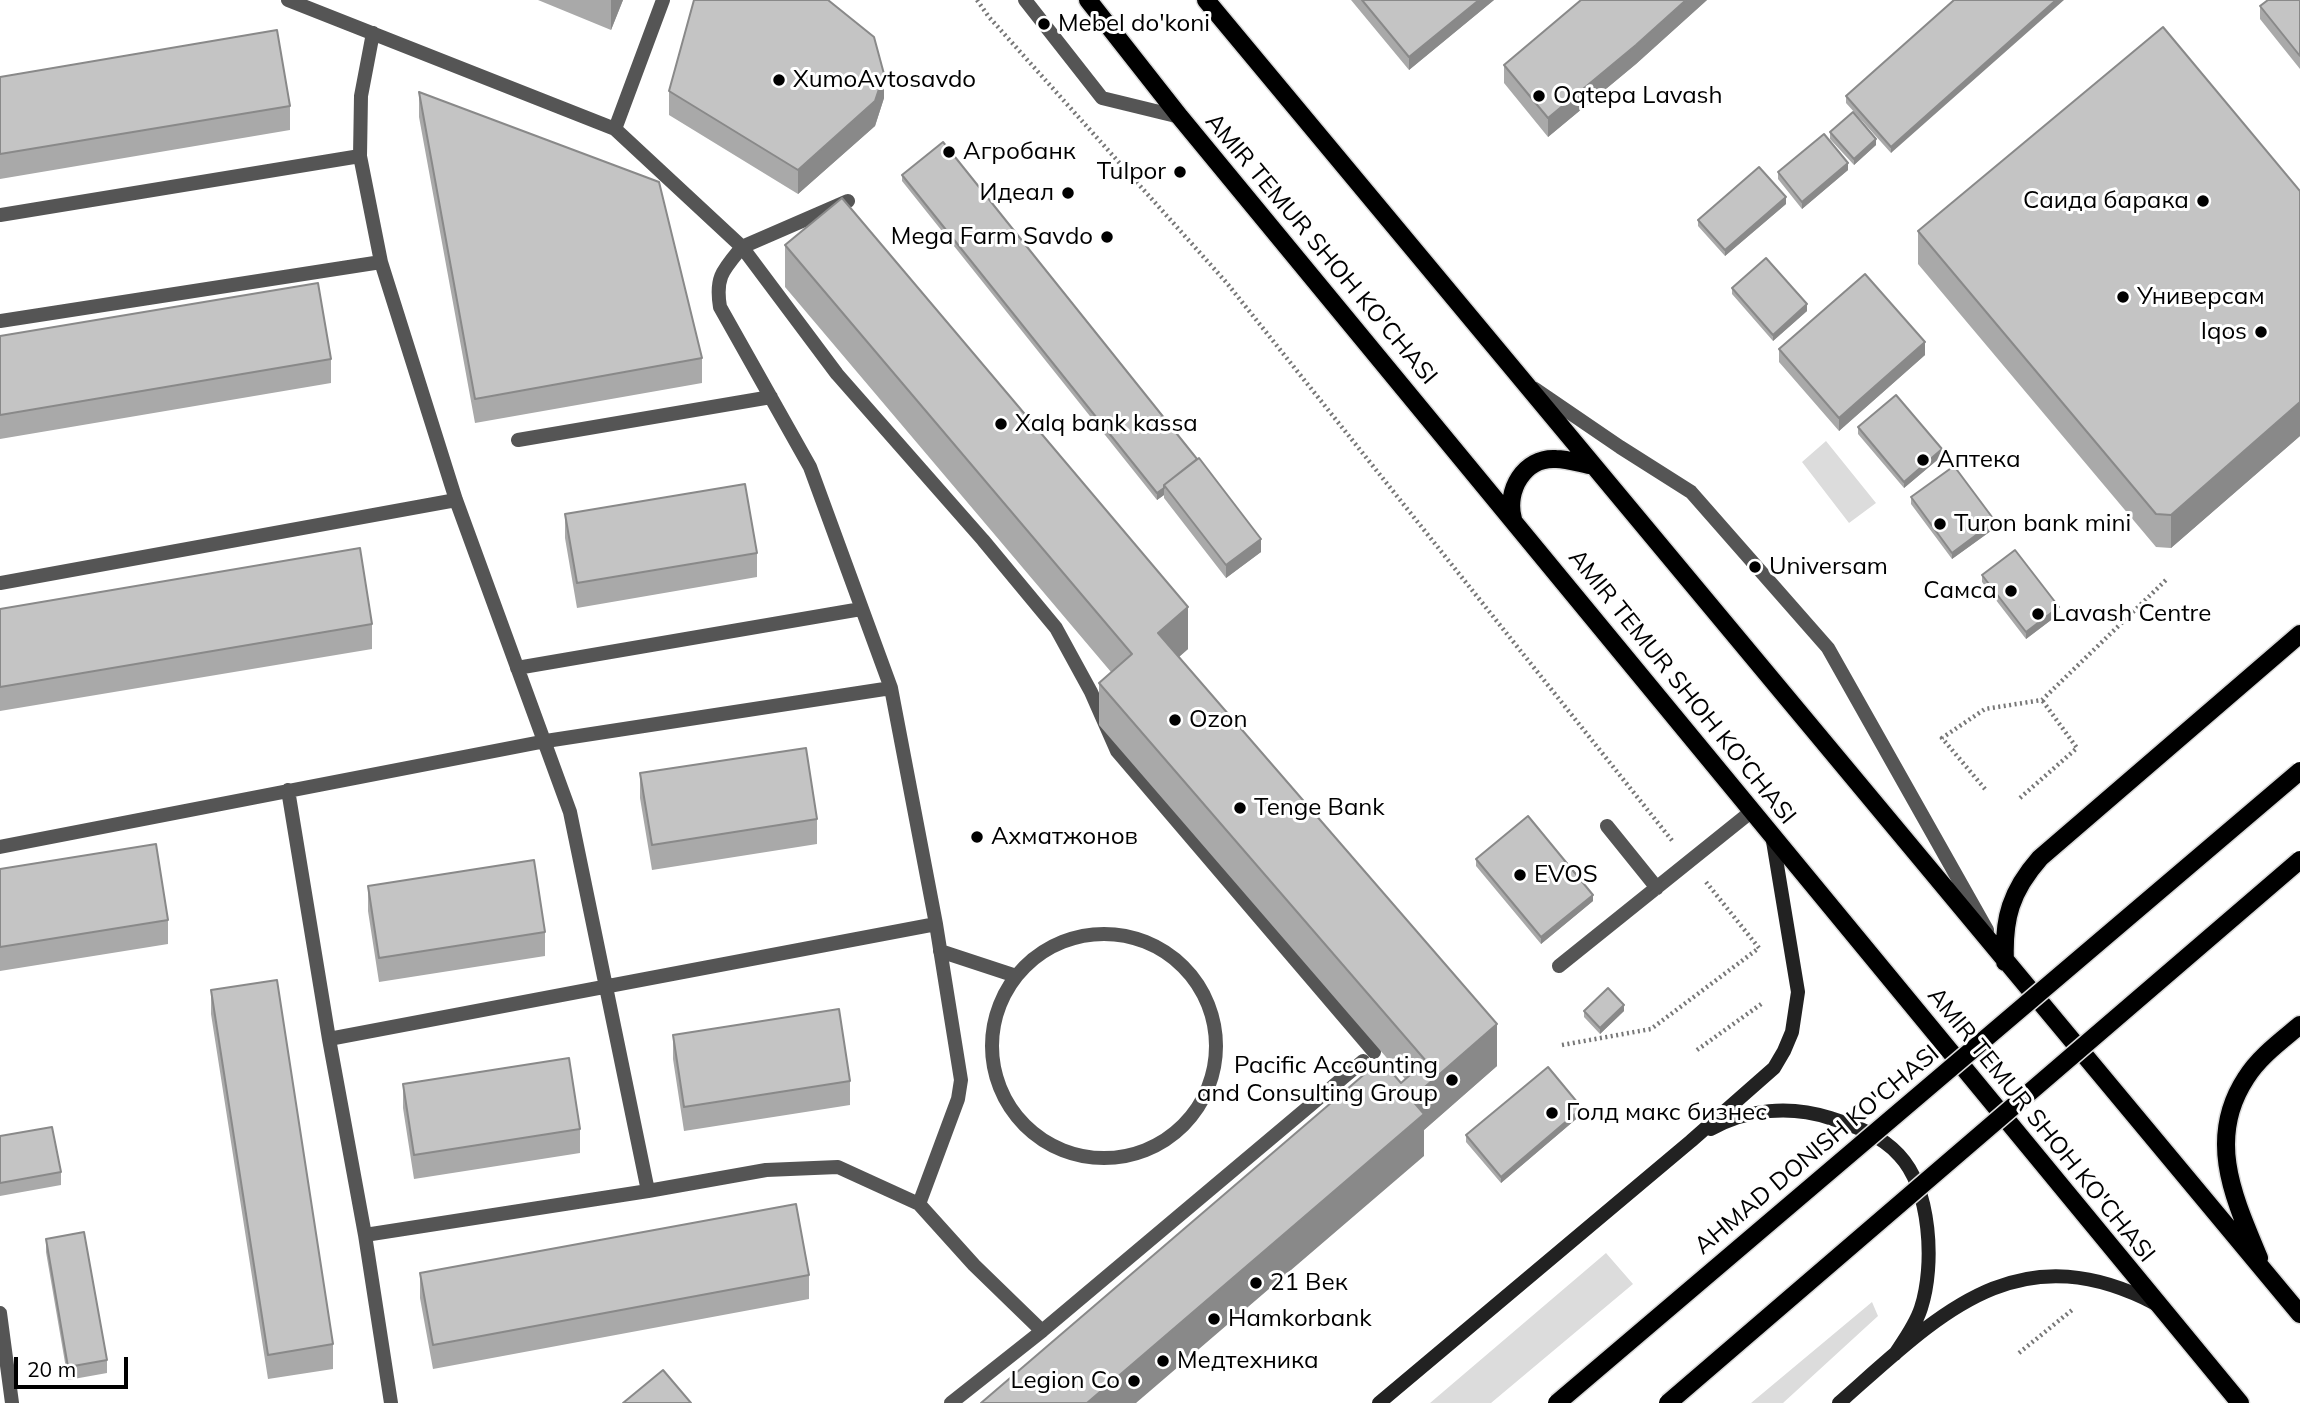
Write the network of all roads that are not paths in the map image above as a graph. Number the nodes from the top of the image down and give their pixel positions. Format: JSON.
{"nodes":[{"id":1,"x":288,"y":0,"type":"edge"},
{"id":2,"x":663,"y":0,"type":"edge"},
{"id":3,"x":1025,"y":0,"type":"edge"},
{"id":4,"x":1088,"y":0,"type":"edge"},
{"id":5,"x":1206,"y":0,"type":"edge"},
{"id":6,"x":373,"y":33,"type":"junction"},
{"id":7,"x":1180,"y":117,"type":"junction"},
{"id":8,"x":615,"y":129,"type":"junction"},
{"id":9,"x":359,"y":156,"type":"junction"},
{"id":10,"x":848,"y":201,"type":"edge"},
{"id":11,"x":0,"y":215,"type":"edge"},
{"id":12,"x":742,"y":247,"type":"junction"},
{"id":13,"x":381,"y":262,"type":"junction"},
{"id":14,"x":0,"y":321,"type":"edge"},
{"id":15,"x":1521,"y":379,"type":"junction"},
{"id":16,"x":771,"y":397,"type":"junction"},
{"id":17,"x":518,"y":440,"type":"dead end"},
{"id":18,"x":1594,"y":466,"type":"junction"},
{"id":19,"x":456,"y":500,"type":"junction"},
{"id":20,"x":1514,"y":522,"type":"junction"},
{"id":21,"x":0,"y":583,"type":"edge"},
{"id":22,"x":861,"y":609,"type":"junction"},
{"id":23,"x":2300,"y":634,"type":"edge"},
{"id":24,"x":517,"y":667,"type":"junction"},
{"id":25,"x":891,"y":688,"type":"junction"},
{"id":26,"x":546,"y":741,"type":"junction"},
{"id":27,"x":2300,"y":771,"type":"edge"},
{"id":28,"x":288,"y":790,"type":"junction"},
{"id":29,"x":1752,"y":811,"type":"junction"},
{"id":30,"x":1607,"y":826,"type":"dead end"},
{"id":31,"x":1772,"y":835,"type":"junction"},
{"id":32,"x":0,"y":847,"type":"edge"},
{"id":33,"x":2300,"y":860,"type":"edge"},
{"id":34,"x":1657,"y":888,"type":"junction"},
{"id":35,"x":936,"y":924,"type":"junction"},
{"id":36,"x":940,"y":951,"type":"junction"},
{"id":37,"x":2005,"y":961,"type":"junction"},
{"id":38,"x":1559,"y":966,"type":"dead end"},
{"id":39,"x":1016,"y":976,"type":"junction"},
{"id":40,"x":606,"y":987,"type":"junction"},
{"id":41,"x":2300,"y":1024,"type":"edge"},
{"id":42,"x":328,"y":1039,"type":"junction"},
{"id":43,"x":1691,"y":1141,"type":"junction"},
{"id":44,"x":648,"y":1191,"type":"junction"},
{"id":45,"x":919,"y":1204,"type":"junction"},
{"id":46,"x":365,"y":1235,"type":"junction"},
{"id":47,"x":2265,"y":1274,"type":"junction"},
{"id":48,"x":2158,"y":1305,"type":"junction"},
{"id":49,"x":0,"y":1313,"type":"edge"},
{"id":50,"x":2300,"y":1314,"type":"edge"},
{"id":51,"x":1042,"y":1331,"type":"junction"},
{"id":52,"x":1895,"y":1354,"type":"junction"},
{"id":53,"x":12,"y":1403,"type":"edge"},
{"id":54,"x":391,"y":1403,"type":"edge"},
{"id":55,"x":951,"y":1403,"type":"edge"},
{"id":56,"x":1379,"y":1403,"type":"edge"},
{"id":57,"x":1557,"y":1403,"type":"edge"},
{"id":58,"x":1668,"y":1403,"type":"edge"},
{"id":59,"x":1839,"y":1403,"type":"edge"},
{"id":60,"x":2239,"y":1403,"type":"edge"}],
"edges":[{"from":1,"to":6,"type":"lane"},
{"from":2,"to":8,"type":"lane"},
{"from":3,"to":7,"type":"lane"},
{"from":4,"to":7,"type":"main road","name":"AMIR TEMUR SHOH KO'CHASI"},
{"from":5,"to":15,"type":"main road"},
{"from":6,"to":8,"type":"lane"},
{"from":6,"to":9,"type":"lane"},
{"from":7,"to":20,"type":"main road","name":"AMIR TEMUR SHOH KO'CHASI"},
{"from":8,"to":12,"type":"lane"},
{"from":9,"to":11,"type":"lane"},
{"from":9,"to":13,"type":"lane"},
{"from":10,"to":12,"type":"lane"},
{"from":12,"to":16,"type":"lane"},
{"from":12,"to":51,"type":"lane"},
{"from":13,"to":14,"type":"lane"},
{"from":13,"to":19,"type":"lane"},
{"from":15,"to":18,"type":"main road"},
{"from":15,"to":37,"type":"lane"},
{"from":16,"to":17,"type":"lane"},
{"from":16,"to":22,"type":"lane"},
{"from":18,"to":20,"type":"main road"},
{"from":18,"to":37,"type":"main road"},
{"from":19,"to":21,"type":"lane"},
{"from":19,"to":24,"type":"lane"},
{"from":20,"to":29,"type":"main road","name":"AMIR TEMUR SHOH KO'CHASI"},
{"from":22,"to":24,"type":"lane"},
{"from":22,"to":25,"type":"lane"},
{"from":23,"to":37,"type":"main road"},
{"from":24,"to":26,"type":"lane"},
{"from":25,"to":26,"type":"lane"},
{"from":25,"to":35,"type":"lane"},
{"from":26,"to":28,"type":"lane"},
{"from":26,"to":40,"type":"lane"},
{"from":27,"to":57,"type":"main road","name":"AHMAD DONISH KO'CHASI","bridge":true},
{"from":28,"to":32,"type":"lane"},
{"from":28,"to":42,"type":"lane"},
{"from":29,"to":31,"type":"main road","name":"AMIR TEMUR SHOH KO'CHASI"},
{"from":29,"to":34,"type":"lane"},
{"from":30,"to":34,"type":"lane"},
{"from":31,"to":43,"type":"street"},
{"from":31,"to":48,"type":"main road","name":"AMIR TEMUR SHOH KO'CHASI"},
{"from":33,"to":58,"type":"main road","bridge":true},
{"from":34,"to":38,"type":"lane"},
{"from":35,"to":36,"type":"lane"},
{"from":35,"to":40,"type":"lane"},
{"from":36,"to":39,"type":"lane"},
{"from":36,"to":45,"type":"lane"},
{"from":37,"to":47,"type":"main road"},
{"from":39,"to":39,"type":"lane"},
{"from":40,"to":42,"type":"lane"},
{"from":40,"to":44,"type":"lane"},
{"from":41,"to":47,"type":"main road"},
{"from":42,"to":46,"type":"lane"},
{"from":43,"to":52,"type":"street"},
{"from":43,"to":56,"type":"street"},
{"from":44,"to":45,"type":"lane"},
{"from":44,"to":46,"type":"lane"},
{"from":45,"to":51,"type":"lane"},
{"from":46,"to":54,"type":"lane"},
{"from":47,"to":50,"type":"main road"},
{"from":48,"to":52,"type":"street"},
{"from":48,"to":60,"type":"main road","name":"AMIR TEMUR SHOH KO'CHASI"},
{"from":49,"to":53,"type":"lane"},
{"from":51,"to":55,"type":"lane"},
{"from":52,"to":59,"type":"street"}]}
